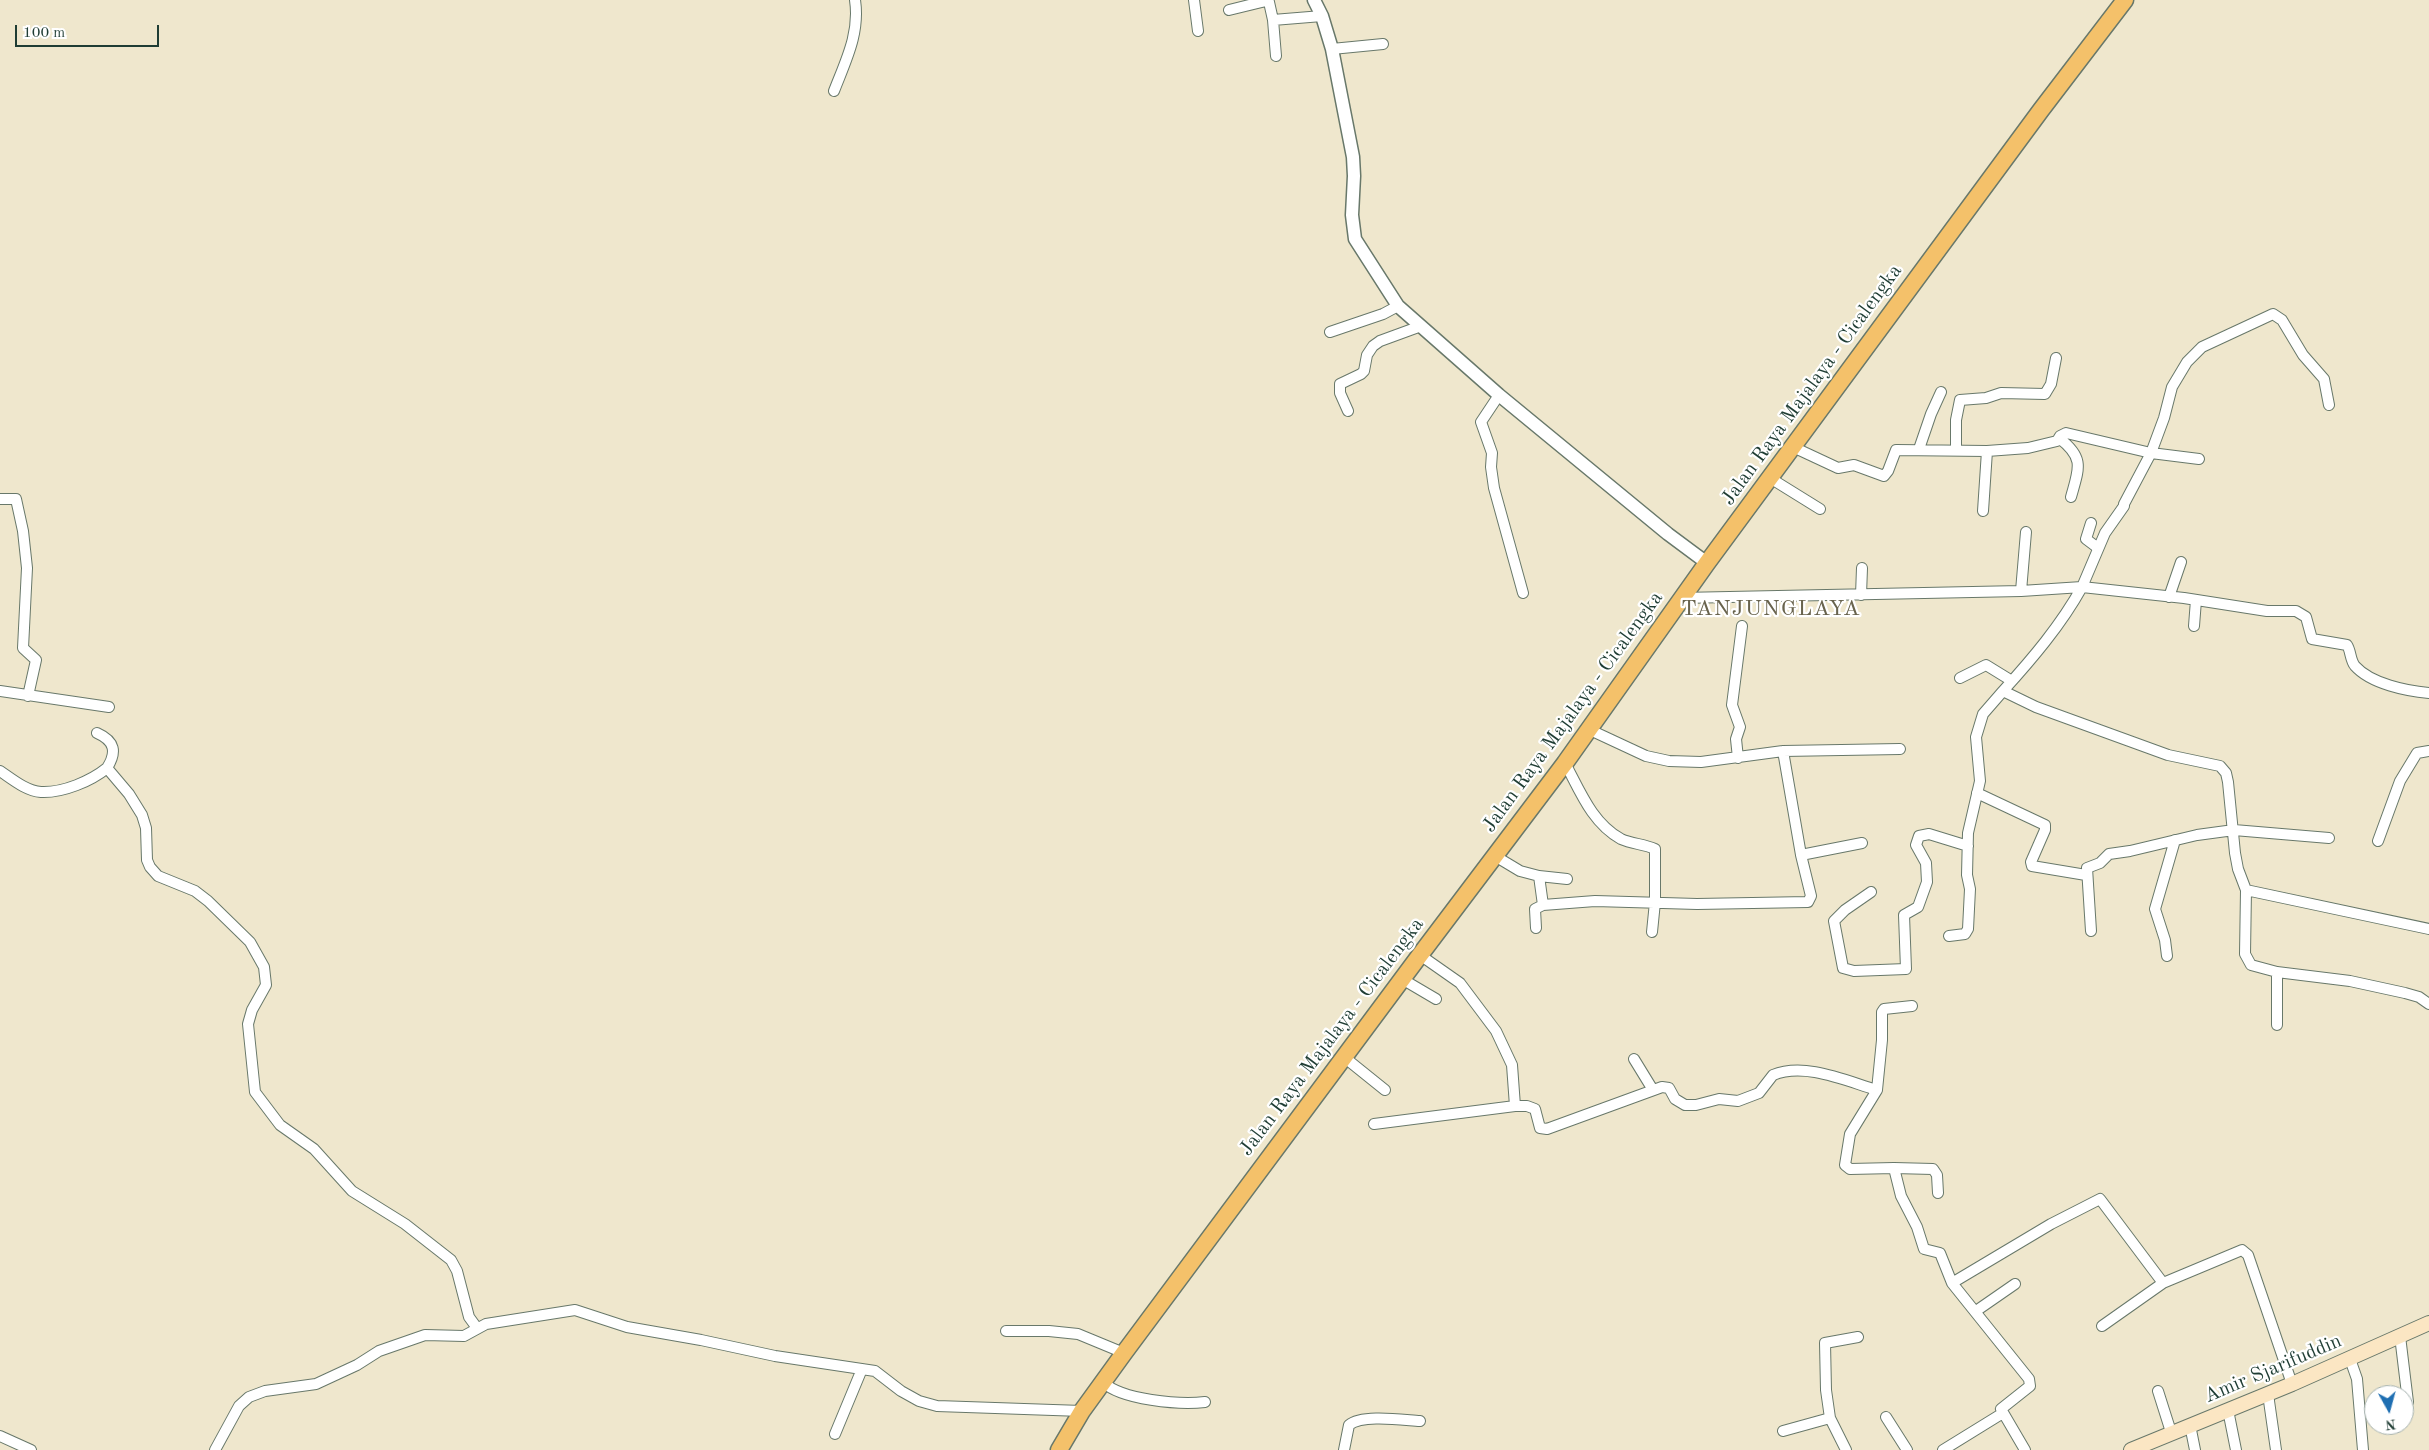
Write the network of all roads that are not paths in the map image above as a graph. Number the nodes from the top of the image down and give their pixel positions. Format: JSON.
{"nodes":[{"id":1,"x":856,"y":0,"type":"edge"},
{"id":2,"x":1194,"y":0,"type":"edge"},
{"id":3,"x":1314,"y":0,"type":"edge"},
{"id":4,"x":2125,"y":0,"type":"edge"},
{"id":5,"x":1229,"y":10,"type":"dead end"},
{"id":6,"x":1322,"y":16,"type":"junction"},
{"id":7,"x":1273,"y":20,"type":"junction"},
{"id":8,"x":1198,"y":31,"type":"dead end"},
{"id":9,"x":1383,"y":44,"type":"dead end"},
{"id":10,"x":1332,"y":49,"type":"junction"},
{"id":11,"x":1276,"y":56,"type":"dead end"},
{"id":12,"x":834,"y":91,"type":"dead end"},
{"id":13,"x":1398,"y":306,"type":"junction"},
{"id":14,"x":1421,"y":326,"type":"junction"},
{"id":15,"x":1330,"y":332,"type":"dead end"},
{"id":16,"x":2056,"y":358,"type":"dead end"},
{"id":17,"x":1941,"y":392,"type":"dead end"},
{"id":18,"x":1499,"y":395,"type":"junction"},
{"id":19,"x":2330,"y":405,"type":"dead end"},
{"id":20,"x":1348,"y":411,"type":"dead end"},
{"id":21,"x":2059,"y":438,"type":"junction"},
{"id":22,"x":1794,"y":447,"type":"junction"},
{"id":23,"x":1919,"y":449,"type":"junction"},
{"id":24,"x":1956,"y":450,"type":"junction"},
{"id":25,"x":1987,"y":451,"type":"junction"},
{"id":26,"x":2151,"y":453,"type":"junction"},
{"id":27,"x":2199,"y":459,"type":"dead end"},
{"id":28,"x":1770,"y":478,"type":"junction"},
{"id":29,"x":2071,"y":497,"type":"dead end"},
{"id":30,"x":0,"y":499,"type":"edge"},
{"id":31,"x":1820,"y":509,"type":"dead end"},
{"id":32,"x":1983,"y":512,"type":"dead end"},
{"id":33,"x":2090,"y":523,"type":"dead end"},
{"id":34,"x":2026,"y":532,"type":"dead end"},
{"id":35,"x":2098,"y":548,"type":"junction"},
{"id":36,"x":2181,"y":562,"type":"dead end"},
{"id":37,"x":1707,"y":563,"type":"junction"},
{"id":38,"x":1862,"y":568,"type":"dead end"},
{"id":39,"x":2082,"y":587,"type":"junction"},
{"id":40,"x":2021,"y":591,"type":"junction"},
{"id":41,"x":1523,"y":593,"type":"dead end"},
{"id":42,"x":1862,"y":595,"type":"junction"},
{"id":43,"x":2170,"y":597,"type":"junction"},
{"id":44,"x":1681,"y":598,"type":"junction"},
{"id":45,"x":2196,"y":600,"type":"junction"},
{"id":46,"x":1742,"y":626,"type":"dead end"},
{"id":47,"x":2194,"y":626,"type":"dead end"},
{"id":48,"x":1960,"y":678,"type":"dead end"},
{"id":49,"x":2012,"y":681,"type":"junction"},
{"id":50,"x":0,"y":691,"type":"edge"},
{"id":51,"x":2003,"y":691,"type":"junction"},
{"id":52,"x":2429,"y":694,"type":"edge"},
{"id":53,"x":28,"y":696,"type":"junction"},
{"id":54,"x":109,"y":706,"type":"dead end"},
{"id":55,"x":1588,"y":729,"type":"junction"},
{"id":56,"x":97,"y":733,"type":"dead end"},
{"id":57,"x":1900,"y":749,"type":"dead end"},
{"id":58,"x":1783,"y":751,"type":"junction"},
{"id":59,"x":2429,"y":751,"type":"edge"},
{"id":60,"x":1738,"y":758,"type":"junction"},
{"id":61,"x":1565,"y":763,"type":"junction"},
{"id":62,"x":107,"y":768,"type":"junction"},
{"id":63,"x":0,"y":771,"type":"edge"},
{"id":64,"x":1977,"y":793,"type":"junction"},
{"id":65,"x":2234,"y":830,"type":"junction"},
{"id":66,"x":2329,"y":838,"type":"dead end"},
{"id":67,"x":2175,"y":840,"type":"junction"},
{"id":68,"x":2378,"y":841,"type":"dead end"},
{"id":69,"x":1862,"y":843,"type":"dead end"},
{"id":70,"x":1968,"y":846,"type":"junction"},
{"id":71,"x":1801,"y":855,"type":"junction"},
{"id":72,"x":1494,"y":856,"type":"junction"},
{"id":73,"x":1539,"y":876,"type":"junction"},
{"id":74,"x":2086,"y":876,"type":"junction"},
{"id":75,"x":1567,"y":879,"type":"dead end"},
{"id":76,"x":2246,"y":890,"type":"junction"},
{"id":77,"x":1871,"y":892,"type":"dead end"},
{"id":78,"x":1655,"y":902,"type":"junction"},
{"id":79,"x":1543,"y":905,"type":"junction"},
{"id":80,"x":1536,"y":928,"type":"dead end"},
{"id":81,"x":2429,"y":929,"type":"edge"},
{"id":82,"x":2091,"y":931,"type":"dead end"},
{"id":83,"x":1652,"y":932,"type":"dead end"},
{"id":84,"x":1949,"y":936,"type":"dead end"},
{"id":85,"x":1420,"y":954,"type":"junction"},
{"id":86,"x":2167,"y":956,"type":"dead end"},
{"id":87,"x":2277,"y":972,"type":"junction"},
{"id":88,"x":1402,"y":979,"type":"junction"},
{"id":89,"x":1436,"y":999,"type":"dead end"},
{"id":90,"x":2429,"y":1004,"type":"edge"},
{"id":91,"x":1912,"y":1006,"type":"dead end"},
{"id":92,"x":2277,"y":1025,"type":"dead end"},
{"id":93,"x":1344,"y":1057,"type":"junction"},
{"id":94,"x":1634,"y":1059,"type":"dead end"},
{"id":95,"x":1385,"y":1090,"type":"dead end"},
{"id":96,"x":1653,"y":1090,"type":"junction"},
{"id":97,"x":1877,"y":1090,"type":"junction"},
{"id":98,"x":1514,"y":1106,"type":"junction"},
{"id":99,"x":1374,"y":1124,"type":"dead end"},
{"id":100,"x":1894,"y":1168,"type":"junction"},
{"id":101,"x":1938,"y":1193,"type":"dead end"},
{"id":102,"x":1952,"y":1282,"type":"junction"},
{"id":103,"x":2016,"y":1284,"type":"dead end"},
{"id":104,"x":2163,"y":1284,"type":"junction"},
{"id":105,"x":1976,"y":1312,"type":"junction"},
{"id":106,"x":2429,"y":1323,"type":"edge"},
{"id":107,"x":2102,"y":1326,"type":"dead end"},
{"id":108,"x":477,"y":1328,"type":"junction"},
{"id":109,"x":1006,"y":1331,"type":"dead end"},
{"id":110,"x":2400,"y":1336,"type":"junction"},
{"id":111,"x":1858,"y":1337,"type":"dead end"},
{"id":112,"x":1124,"y":1353,"type":"junction"},
{"id":113,"x":2350,"y":1358,"type":"junction"},
{"id":114,"x":862,"y":1369,"type":"junction"},
{"id":115,"x":1103,"y":1382,"type":"junction"},
{"id":116,"x":2292,"y":1384,"type":"junction"},
{"id":117,"x":2406,"y":1385,"type":"edge"},
{"id":118,"x":2158,"y":1391,"type":"dead end"},
{"id":119,"x":2268,"y":1394,"type":"junction"},
{"id":120,"x":1205,"y":1402,"type":"dead end"},
{"id":121,"x":2228,"y":1410,"type":"junction"},
{"id":122,"x":1082,"y":1411,"type":"junction"},
{"id":123,"x":2003,"y":1413,"type":"junction"},
{"id":124,"x":1886,"y":1416,"type":"dead end"},
{"id":125,"x":1830,"y":1418,"type":"junction"},
{"id":126,"x":1420,"y":1421,"type":"dead end"},
{"id":127,"x":2190,"y":1425,"type":"junction"},
{"id":128,"x":1782,"y":1431,"type":"dead end"},
{"id":129,"x":2172,"y":1432,"type":"junction"},
{"id":130,"x":835,"y":1434,"type":"dead end"},
{"id":131,"x":0,"y":1436,"type":"edge"},
{"id":132,"x":31,"y":1450,"type":"edge"},
{"id":133,"x":216,"y":1450,"type":"edge"},
{"id":134,"x":1059,"y":1450,"type":"edge"},
{"id":135,"x":1344,"y":1450,"type":"edge"},
{"id":136,"x":1846,"y":1450,"type":"edge"},
{"id":137,"x":1907,"y":1450,"type":"edge"},
{"id":138,"x":1943,"y":1450,"type":"edge"},
{"id":139,"x":2025,"y":1450,"type":"edge"},
{"id":140,"x":2131,"y":1450,"type":"edge"},
{"id":141,"x":2195,"y":1450,"type":"edge"},
{"id":142,"x":2236,"y":1450,"type":"edge"},
{"id":143,"x":2276,"y":1450,"type":"edge"},
{"id":144,"x":2363,"y":1450,"type":"edge"}],
"edges":[{"from":1,"to":12,"type":"street"},
{"from":2,"to":8,"type":"street"},
{"from":3,"to":6,"type":"street"},
{"from":4,"to":22,"type":"main road","name":"Jalan Raya Majalaya - Cicalengka"},
{"from":5,"to":7,"type":"street"},
{"from":6,"to":7,"type":"street"},
{"from":6,"to":10,"type":"street"},
{"from":7,"to":11,"type":"street"},
{"from":9,"to":10,"type":"street"},
{"from":10,"to":13,"type":"street"},
{"from":13,"to":14,"type":"street"},
{"from":13,"to":15,"type":"street"},
{"from":14,"to":18,"type":"street"},
{"from":14,"to":20,"type":"street"},
{"from":16,"to":24,"type":"street"},
{"from":17,"to":23,"type":"street"},
{"from":18,"to":37,"type":"street"},
{"from":18,"to":41,"type":"street"},
{"from":19,"to":26,"type":"street"},
{"from":21,"to":25,"type":"street"},
{"from":21,"to":26,"type":"street"},
{"from":21,"to":29,"type":"street"},
{"from":22,"to":23,"type":"street"},
{"from":22,"to":28,"type":"main road","name":"Jalan Raya Majalaya - Cicalengka"},
{"from":23,"to":24,"type":"street"},
{"from":24,"to":25,"type":"street"},
{"from":25,"to":32,"type":"street"},
{"from":26,"to":27,"type":"street"},
{"from":26,"to":35,"type":"street"},
{"from":28,"to":31,"type":"street"},
{"from":28,"to":37,"type":"main road","name":"Jalan Raya Majalaya - Cicalengka"},
{"from":30,"to":53,"type":"street"},
{"from":33,"to":35,"type":"street"},
{"from":34,"to":40,"type":"street"},
{"from":35,"to":39,"type":"street"},
{"from":36,"to":43,"type":"street"},
{"from":37,"to":44,"type":"main road","name":"Jalan Raya Majalaya - Cicalengka"},
{"from":38,"to":42,"type":"street"},
{"from":39,"to":40,"type":"street"},
{"from":39,"to":43,"type":"street"},
{"from":39,"to":49,"type":"street"},
{"from":40,"to":42,"type":"street"},
{"from":42,"to":44,"type":"street"},
{"from":43,"to":45,"type":"street"},
{"from":44,"to":55,"type":"main road","name":"Jalan Raya Majalaya - Cicalengka"},
{"from":45,"to":47,"type":"street"},
{"from":45,"to":52,"type":"street"},
{"from":46,"to":60,"type":"street"},
{"from":48,"to":49,"type":"street"},
{"from":49,"to":51,"type":"street"},
{"from":50,"to":53,"type":"street"},
{"from":51,"to":64,"type":"street"},
{"from":51,"to":65,"type":"street"},
{"from":53,"to":54,"type":"street"},
{"from":55,"to":60,"type":"street"},
{"from":55,"to":61,"type":"main road","name":"Jalan Raya Majalaya - Cicalengka"},
{"from":56,"to":62,"type":"street"},
{"from":57,"to":58,"type":"street"},
{"from":58,"to":60,"type":"street"},
{"from":58,"to":71,"type":"street"},
{"from":59,"to":68,"type":"street"},
{"from":61,"to":72,"type":"main road","name":"Jalan Raya Majalaya - Cicalengka"},
{"from":61,"to":78,"type":"street"},
{"from":62,"to":63,"type":"street"},
{"from":62,"to":108,"type":"street"},
{"from":64,"to":70,"type":"street"},
{"from":64,"to":74,"type":"street"},
{"from":65,"to":66,"type":"street"},
{"from":65,"to":67,"type":"street"},
{"from":65,"to":76,"type":"street"},
{"from":67,"to":74,"type":"street"},
{"from":67,"to":86,"type":"street"},
{"from":69,"to":71,"type":"street"},
{"from":70,"to":77,"type":"street"},
{"from":70,"to":84,"type":"street"},
{"from":71,"to":78,"type":"street"},
{"from":72,"to":73,"type":"street"},
{"from":72,"to":85,"type":"main road","name":"Jalan Raya Majalaya - Cicalengka"},
{"from":73,"to":75,"type":"street"},
{"from":73,"to":79,"type":"street"},
{"from":74,"to":82,"type":"street"},
{"from":76,"to":81,"type":"street"},
{"from":76,"to":87,"type":"street"},
{"from":78,"to":79,"type":"street"},
{"from":78,"to":83,"type":"street"},
{"from":79,"to":80,"type":"street"},
{"from":85,"to":88,"type":"main road","name":"Jalan Raya Majalaya - Cicalengka"},
{"from":85,"to":98,"type":"street"},
{"from":87,"to":90,"type":"street"},
{"from":87,"to":92,"type":"street"},
{"from":88,"to":89,"type":"street"},
{"from":88,"to":93,"type":"main road","name":"Jalan Raya Majalaya - Cicalengka"},
{"from":91,"to":97,"type":"street"},
{"from":93,"to":95,"type":"street"},
{"from":93,"to":112,"type":"main road","name":"Jalan Raya Majalaya - Cicalengka"},
{"from":94,"to":96,"type":"street"},
{"from":96,"to":97,"type":"street"},
{"from":96,"to":98,"type":"street"},
{"from":97,"to":100,"type":"street"},
{"from":98,"to":99,"type":"street"},
{"from":100,"to":101,"type":"street"},
{"from":100,"to":102,"type":"street"},
{"from":102,"to":104,"type":"street"},
{"from":102,"to":105,"type":"street"},
{"from":103,"to":105,"type":"street"},
{"from":104,"to":107,"type":"street"},
{"from":104,"to":116,"type":"street"},
{"from":105,"to":123,"type":"street"},
{"from":106,"to":110,"type":"main road","name":"Amir Sjarifuddin"},
{"from":108,"to":114,"type":"street"},
{"from":108,"to":133,"type":"street"},
{"from":109,"to":112,"type":"street"},
{"from":110,"to":113,"type":"main road","name":"Amir Sjarifuddin"},
{"from":110,"to":117,"type":"street"},
{"from":111,"to":125,"type":"street"},
{"from":112,"to":115,"type":"main road","name":"Jalan Raya Majalaya - Cicalengka"},
{"from":113,"to":116,"type":"main road","name":"Amir Sjarifuddin"},
{"from":113,"to":144,"type":"street"},
{"from":114,"to":122,"type":"street"},
{"from":114,"to":130,"type":"street"},
{"from":115,"to":120,"type":"street"},
{"from":115,"to":122,"type":"main road","name":"Jalan Raya Majalaya - Cicalengka"},
{"from":116,"to":119,"type":"main road","name":"Amir Sjarifuddin"},
{"from":118,"to":129,"type":"street"},
{"from":119,"to":121,"type":"main road","name":"Amir Sjarifuddin"},
{"from":119,"to":143,"type":"street"},
{"from":121,"to":127,"type":"main road","name":"Amir Sjarifuddin"},
{"from":121,"to":142,"type":"street"},
{"from":122,"to":134,"type":"main road","name":"Jalan Raya Majalaya - Cicalengka"},
{"from":123,"to":138,"type":"street"},
{"from":123,"to":139,"type":"street"},
{"from":124,"to":137,"type":"street"},
{"from":125,"to":128,"type":"street"},
{"from":125,"to":136,"type":"street"},
{"from":126,"to":135,"type":"street"},
{"from":127,"to":129,"type":"main road","name":"Amir Sjarifuddin"},
{"from":127,"to":141,"type":"street"},
{"from":129,"to":140,"type":"main road","name":"Amir Sjarifuddin"},
{"from":131,"to":132,"type":"street"}]}
